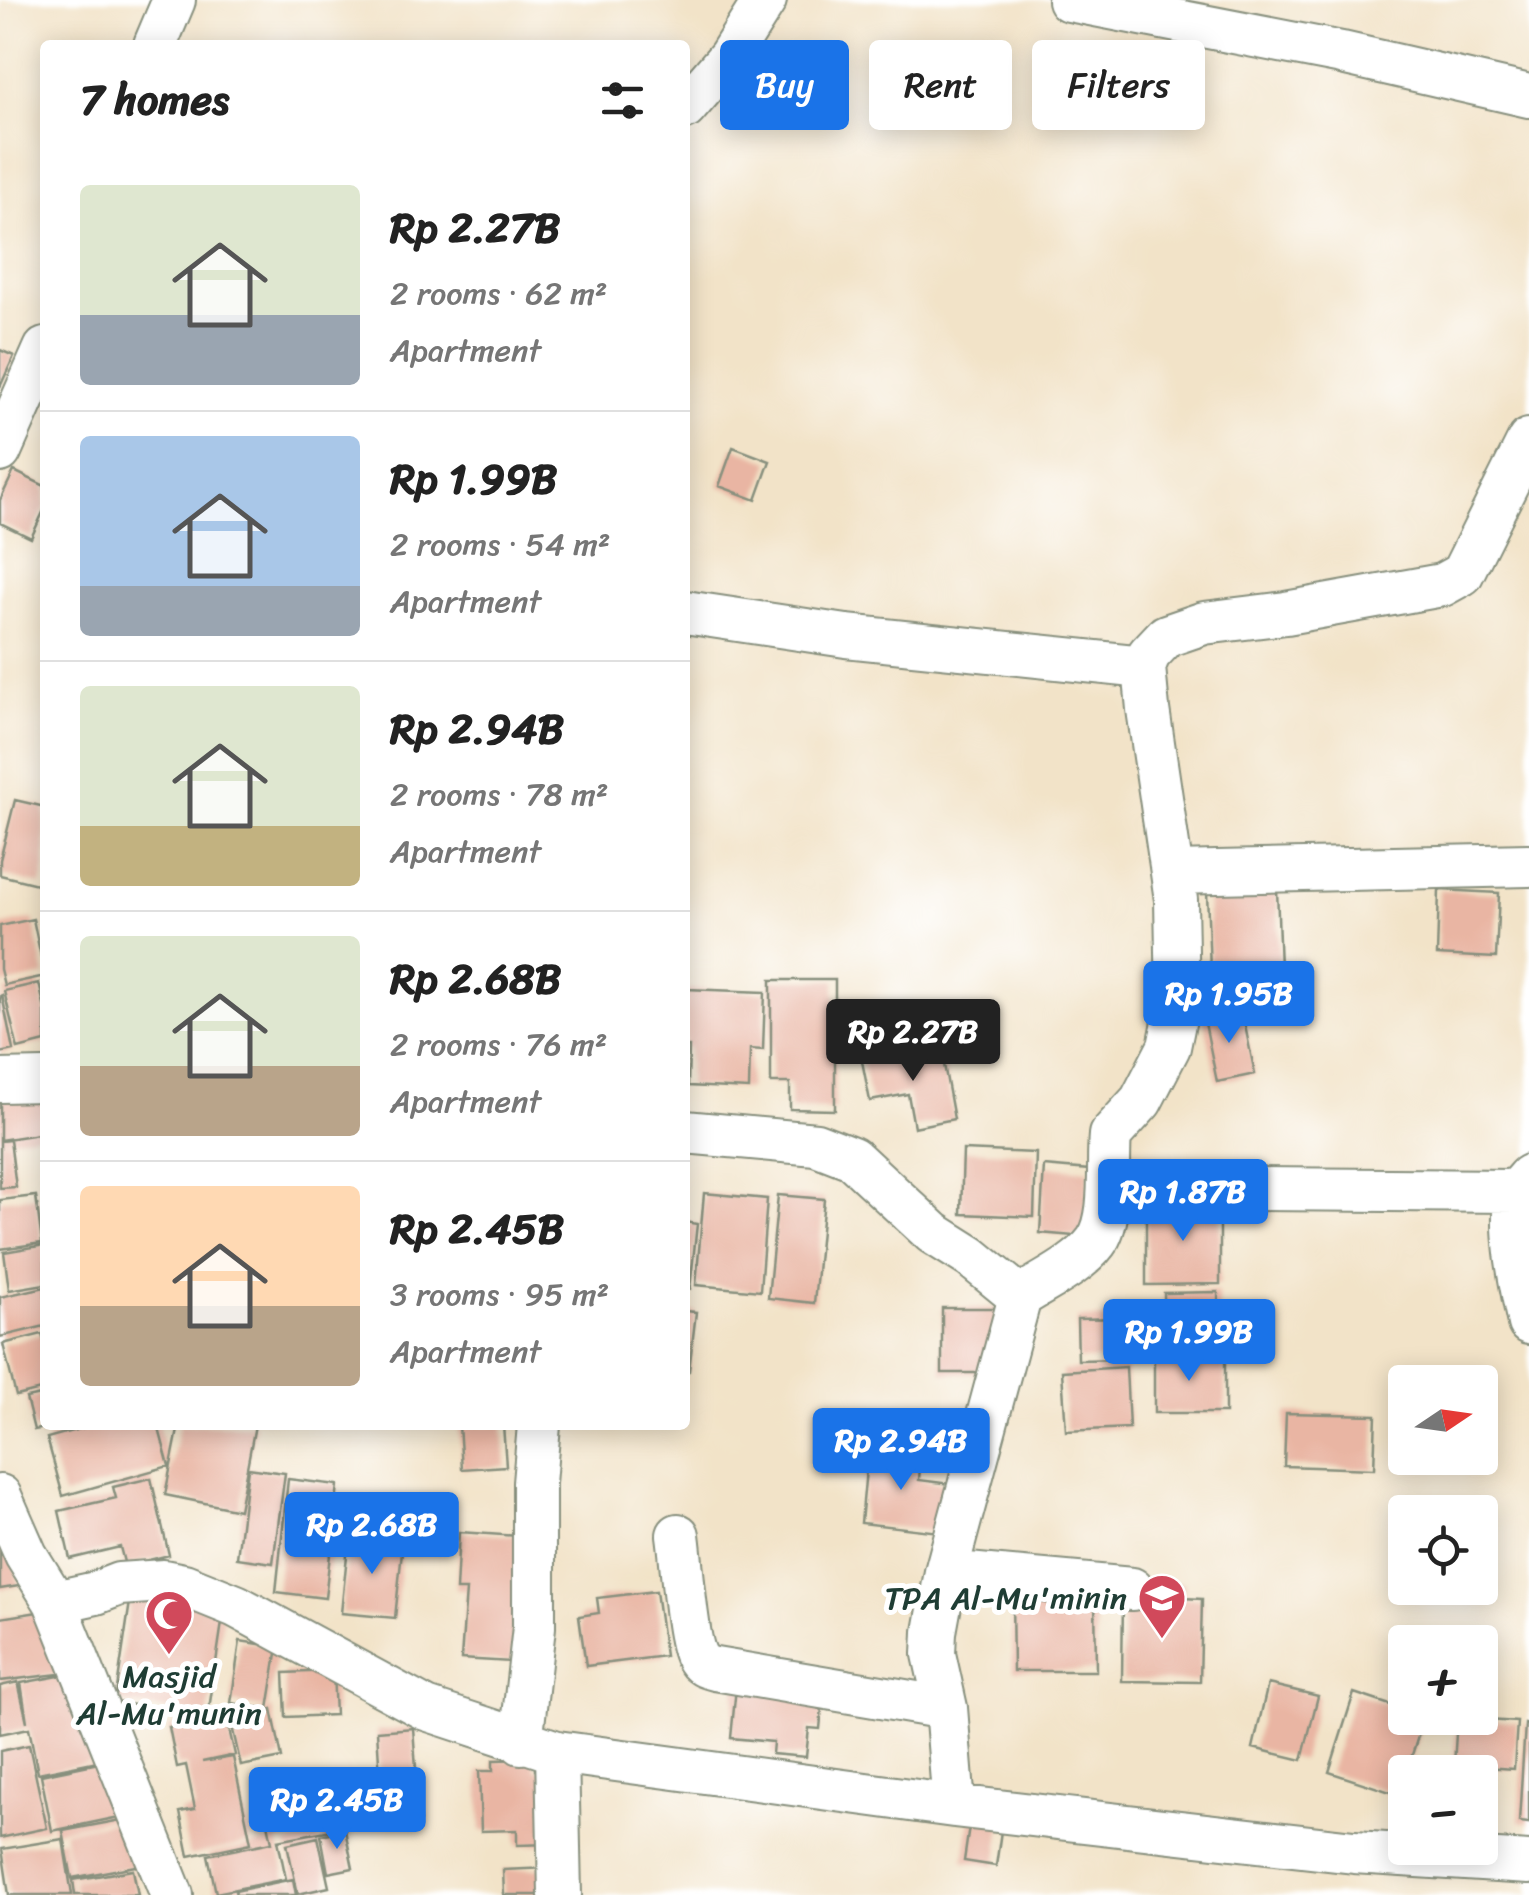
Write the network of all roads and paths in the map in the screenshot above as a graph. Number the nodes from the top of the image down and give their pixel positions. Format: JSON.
{"nodes":[{"id":1,"x":174,"y":0,"type":"edge"},
{"id":2,"x":765,"y":0,"type":"edge"},
{"id":3,"x":1069,"y":0,"type":"edge"},
{"id":4,"x":157,"y":40,"type":"edge"},
{"id":5,"x":1529,"y":96,"type":"edge"},
{"id":6,"x":690,"y":102,"type":"edge"},
{"id":7,"x":40,"y":360,"type":"edge"},
{"id":8,"x":1529,"y":440,"type":"edge"},
{"id":9,"x":0,"y":451,"type":"edge"},
{"id":10,"x":690,"y":613,"type":"edge"},
{"id":11,"x":1144,"y":667,"type":"junction"},
{"id":12,"x":1529,"y":866,"type":"edge"},
{"id":13,"x":1173,"y":874,"type":"junction"},
{"id":14,"x":40,"y":1080,"type":"edge"},
{"id":15,"x":0,"y":1082,"type":"edge"},
{"id":16,"x":690,"y":1132,"type":"edge"},
{"id":17,"x":1522,"y":1184,"type":"edge"},
{"id":18,"x":1109,"y":1188,"type":"junction"},
{"id":19,"x":1020,"y":1296,"type":"junction"},
{"id":20,"x":1529,"y":1323,"type":"edge"},
{"id":21,"x":539,"y":1430,"type":"edge"},
{"id":22,"x":0,"y":1496,"type":"edge"},
{"id":23,"x":678,"y":1535,"type":"dead end"},
{"id":24,"x":946,"y":1572,"type":"junction"},
{"id":25,"x":1132,"y":1589,"type":"dead end"},
{"id":26,"x":55,"y":1602,"type":"junction"},
{"id":27,"x":946,"y":1708,"type":"junction"},
{"id":28,"x":539,"y":1748,"type":"junction"},
{"id":29,"x":954,"y":1806,"type":"junction"},
{"id":30,"x":1529,"y":1863,"type":"edge"},
{"id":31,"x":172,"y":1895,"type":"edge"},
{"id":32,"x":560,"y":1895,"type":"edge"}],
"edges":[{"from":1,"to":4,"type":"street"},
{"from":2,"to":6,"type":"street"},
{"from":3,"to":5,"type":"street"},
{"from":7,"to":9,"type":"street"},
{"from":8,"to":11,"type":"street"},
{"from":10,"to":11,"type":"street"},
{"from":11,"to":13,"type":"street"},
{"from":12,"to":13,"type":"street"},
{"from":13,"to":18,"type":"street"},
{"from":14,"to":15,"type":"street"},
{"from":16,"to":19,"type":"street"},
{"from":17,"to":18,"type":"street"},
{"from":17,"to":20,"type":"street"},
{"from":18,"to":19,"type":"street"},
{"from":19,"to":24,"type":"street"},
{"from":21,"to":28,"type":"street"},
{"from":22,"to":26,"type":"street"},
{"from":23,"to":27,"type":"street"},
{"from":24,"to":25,"type":"street"},
{"from":24,"to":27,"type":"street"},
{"from":26,"to":28,"type":"street"},
{"from":26,"to":31,"type":"street"},
{"from":27,"to":29,"type":"street"},
{"from":28,"to":29,"type":"street"},
{"from":28,"to":32,"type":"street"},
{"from":29,"to":30,"type":"street"}]}
